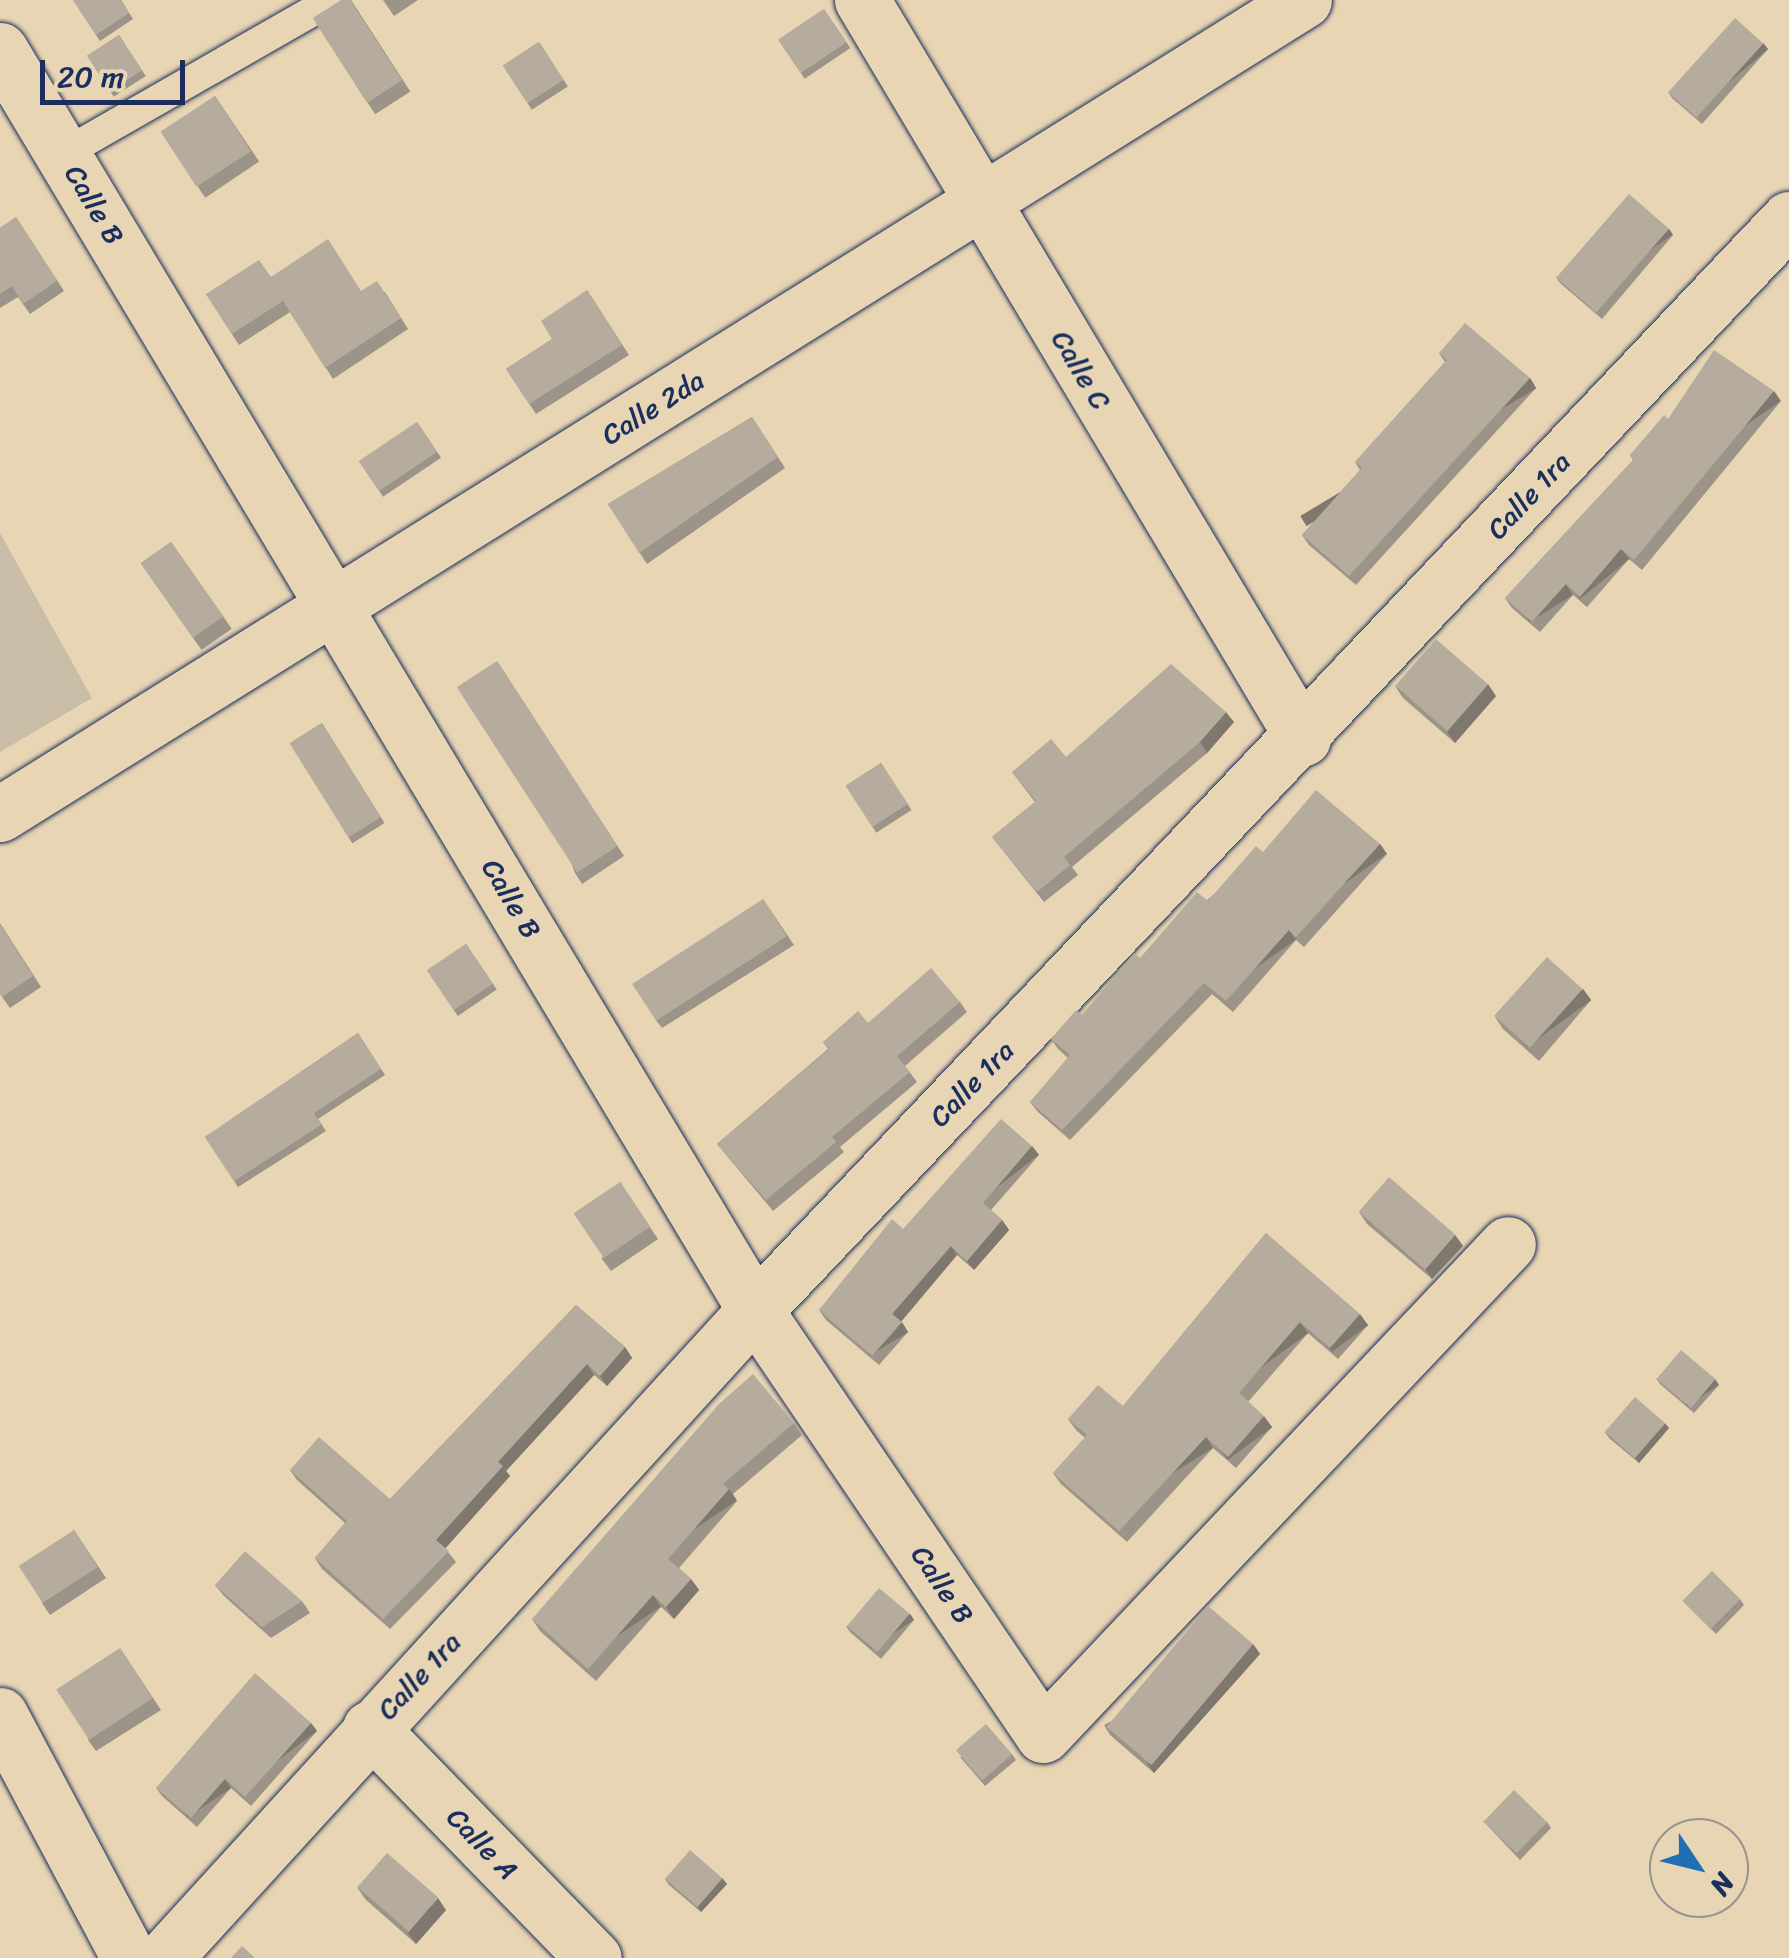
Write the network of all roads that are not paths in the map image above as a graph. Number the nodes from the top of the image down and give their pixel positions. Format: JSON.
{"nodes":[{"id":1,"x":332,"y":0,"type":"edge"},
{"id":2,"x":862,"y":0,"type":"edge"},
{"id":3,"x":1304,"y":0,"type":"edge"},
{"id":4,"x":0,"y":50,"type":"edge"},
{"id":5,"x":64,"y":154,"type":"junction"},
{"id":6,"x":980,"y":203,"type":"junction"},
{"id":7,"x":1789,"y":219,"type":"edge"},
{"id":8,"x":336,"y":606,"type":"junction"},
{"id":9,"x":1303,"y":738,"type":"junction"},
{"id":10,"x":0,"y":814,"type":"edge"},
{"id":11,"x":1508,"y":1244,"type":"dead end"},
{"id":12,"x":755,"y":1310,"type":"junction"},
{"id":13,"x":0,"y":1715,"type":"edge"},
{"id":14,"x":370,"y":1728,"type":"junction"},
{"id":15,"x":129,"y":1958,"type":"edge"},
{"id":16,"x":164,"y":1958,"type":"edge"},
{"id":17,"x":594,"y":1958,"type":"edge"}],
"edges":[{"from":1,"to":5,"type":"lane"},
{"from":2,"to":6,"type":"street","name":"Calle C"},
{"from":3,"to":6,"type":"street","name":"Calle 2da"},
{"from":4,"to":5,"type":"street","name":"Calle B"},
{"from":5,"to":8,"type":"street","name":"Calle B"},
{"from":6,"to":8,"type":"street","name":"Calle 2da"},
{"from":6,"to":9,"type":"street","name":"Calle C"},
{"from":7,"to":9,"type":"street","name":"Calle 1ra"},
{"from":8,"to":10,"type":"street","name":"Calle 2da"},
{"from":8,"to":12,"type":"street","name":"Calle B"},
{"from":9,"to":12,"type":"street","name":"Calle 1ra"},
{"from":11,"to":12,"type":"street","name":"Calle B"},
{"from":12,"to":14,"type":"street","name":"Calle 1ra"},
{"from":13,"to":15,"type":"street"},
{"from":14,"to":16,"type":"street","name":"Calle 1ra"},
{"from":14,"to":17,"type":"street","name":"Calle A"}]}
